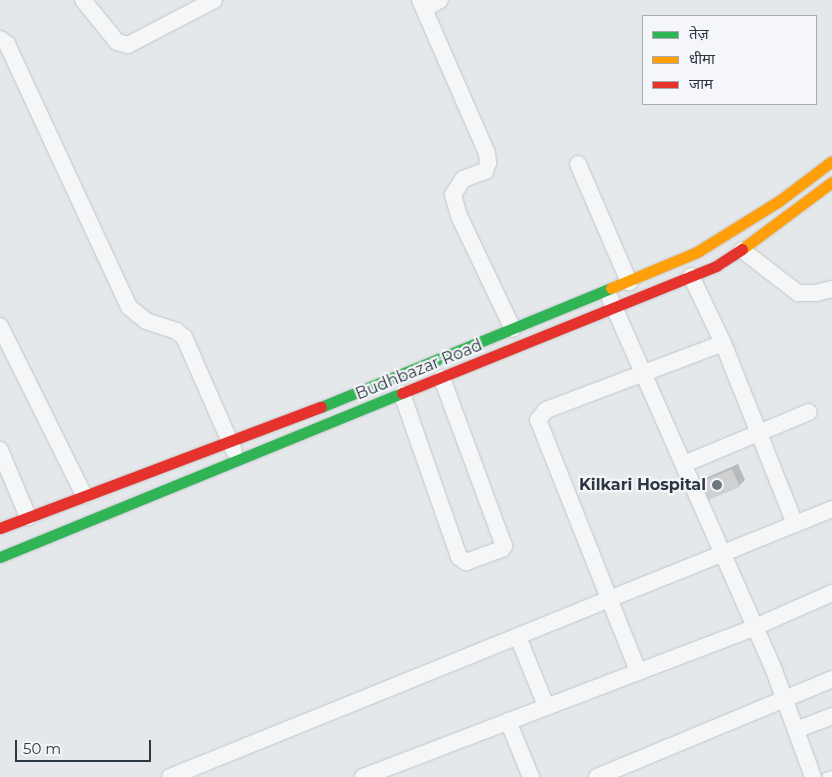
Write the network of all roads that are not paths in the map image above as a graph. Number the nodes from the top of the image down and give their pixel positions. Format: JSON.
{"nodes":[{"id":1,"x":83,"y":0,"type":"edge"},
{"id":2,"x":214,"y":0,"type":"edge"},
{"id":3,"x":440,"y":0,"type":"edge"},
{"id":4,"x":423,"y":4,"type":"edge"},
{"id":5,"x":0,"y":39,"type":"edge"},
{"id":6,"x":832,"y":161,"type":"edge"},
{"id":7,"x":578,"y":164,"type":"dead end"},
{"id":8,"x":832,"y":182,"type":"edge"},
{"id":9,"x":742,"y":250,"type":"junction"},
{"id":10,"x":697,"y":252,"type":"junction"},
{"id":11,"x":707,"y":270,"type":"junction"},
{"id":12,"x":691,"y":276,"type":"junction"},
{"id":13,"x":629,"y":282,"type":"junction"},
{"id":14,"x":832,"y":288,"type":"edge"},
{"id":15,"x":607,"y":291,"type":"junction"},
{"id":16,"x":614,"y":308,"type":"junction"},
{"id":17,"x":0,"y":326,"type":"edge"},
{"id":18,"x":519,"y":327,"type":"junction"},
{"id":19,"x":532,"y":341,"type":"junction"},
{"id":20,"x":723,"y":342,"type":"junction"},
{"id":21,"x":643,"y":376,"type":"junction"},
{"id":22,"x":442,"y":378,"type":"junction"},
{"id":23,"x":402,"y":394,"type":"junction"},
{"id":24,"x":809,"y":412,"type":"dead end"},
{"id":25,"x":758,"y":433,"type":"junction"},
{"id":26,"x":231,"y":439,"type":"junction"},
{"id":27,"x":0,"y":450,"type":"edge"},
{"id":28,"x":237,"y":461,"type":"junction"},
{"id":29,"x":684,"y":464,"type":"junction"},
{"id":30,"x":7,"y":483,"type":"edge"},
{"id":31,"x":78,"y":498,"type":"junction"},
{"id":32,"x":832,"y":509,"type":"edge"},
{"id":33,"x":28,"y":516,"type":"junction"},
{"id":34,"x":81,"y":524,"type":"junction"},
{"id":35,"x":795,"y":524,"type":"junction"},
{"id":36,"x":0,"y":528,"type":"edge"},
{"id":37,"x":723,"y":554,"type":"junction"},
{"id":38,"x":0,"y":557,"type":"edge"},
{"id":39,"x":832,"y":593,"type":"edge"},
{"id":40,"x":610,"y":599,"type":"junction"},
{"id":41,"x":755,"y":627,"type":"junction"},
{"id":42,"x":518,"y":637,"type":"junction"},
{"id":43,"x":638,"y":671,"type":"junction"},
{"id":44,"x":832,"y":679,"type":"edge"},
{"id":45,"x":785,"y":700,"type":"junction"},
{"id":46,"x":546,"y":706,"type":"junction"},
{"id":47,"x":832,"y":716,"type":"edge"},
{"id":48,"x":508,"y":721,"type":"junction"},
{"id":49,"x":796,"y":730,"type":"junction"},
{"id":50,"x":631,"y":771,"type":"edge"},
{"id":51,"x":190,"y":773,"type":"edge"},
{"id":52,"x":832,"y":775,"type":"edge"},
{"id":53,"x":814,"y":776,"type":"edge"},
{"id":54,"x":170,"y":777,"type":"edge"},
{"id":55,"x":363,"y":777,"type":"edge"},
{"id":56,"x":531,"y":777,"type":"edge"},
{"id":57,"x":597,"y":777,"type":"edge"}],
"edges":[{"from":1,"to":2,"type":"street"},
{"from":3,"to":4,"type":"street"},
{"from":4,"to":18,"type":"street"},
{"from":5,"to":26,"type":"street"},
{"from":6,"to":10,"type":"street","name":"Budhbazar Road"},
{"from":7,"to":13,"type":"street"},
{"from":8,"to":9,"type":"street","name":"Budhbazar Road"},
{"from":9,"to":11,"type":"street","name":"Budhbazar Road"},
{"from":9,"to":14,"type":"street"},
{"from":10,"to":11,"type":"street"},
{"from":10,"to":13,"type":"street","name":"Budhbazar Road"},
{"from":11,"to":12,"type":"street","name":"Budhbazar Road"},
{"from":12,"to":16,"type":"street","name":"Budhbazar Road"},
{"from":12,"to":20,"type":"street"},
{"from":13,"to":15,"type":"street","name":"Budhbazar Road"},
{"from":15,"to":16,"type":"street"},
{"from":15,"to":18,"type":"street","name":"Budhbazar Road"},
{"from":16,"to":19,"type":"street","name":"Budhbazar Road"},
{"from":16,"to":21,"type":"street"},
{"from":17,"to":31,"type":"street"},
{"from":18,"to":19,"type":"street"},
{"from":18,"to":26,"type":"street","name":"Budhbazar Road"},
{"from":19,"to":22,"type":"street","name":"Budhbazar Road"},
{"from":20,"to":21,"type":"street"},
{"from":20,"to":25,"type":"street"},
{"from":21,"to":29,"type":"street"},
{"from":21,"to":40,"type":"street"},
{"from":22,"to":23,"type":"street","name":"Budhbazar Road"},
{"from":22,"to":23,"type":"street"},
{"from":23,"to":28,"type":"street","name":"Budhbazar Road"},
{"from":24,"to":25,"type":"street"},
{"from":25,"to":29,"type":"street"},
{"from":25,"to":35,"type":"street"},
{"from":26,"to":28,"type":"street"},
{"from":26,"to":31,"type":"street","name":"Budhbazar Road"},
{"from":27,"to":30,"type":"street"},
{"from":28,"to":34,"type":"street","name":"Budhbazar Road"},
{"from":29,"to":37,"type":"street"},
{"from":30,"to":33,"type":"street"},
{"from":31,"to":33,"type":"street","name":"Budhbazar Road"},
{"from":31,"to":34,"type":"street"},
{"from":32,"to":35,"type":"street"},
{"from":33,"to":36,"type":"street","name":"Budhbazar Road"},
{"from":34,"to":38,"type":"street","name":"Budhbazar Road"},
{"from":35,"to":37,"type":"street"},
{"from":37,"to":40,"type":"street"},
{"from":37,"to":41,"type":"street"},
{"from":39,"to":41,"type":"street"},
{"from":40,"to":42,"type":"street"},
{"from":40,"to":43,"type":"street"},
{"from":41,"to":43,"type":"street"},
{"from":41,"to":45,"type":"street"},
{"from":42,"to":46,"type":"street"},
{"from":42,"to":51,"type":"street"},
{"from":43,"to":46,"type":"street"},
{"from":44,"to":45,"type":"street"},
{"from":45,"to":49,"type":"street"},
{"from":45,"to":50,"type":"street"},
{"from":46,"to":48,"type":"street"},
{"from":47,"to":49,"type":"street"},
{"from":48,"to":55,"type":"street"},
{"from":48,"to":56,"type":"street"},
{"from":49,"to":53,"type":"street"},
{"from":50,"to":57,"type":"street"},
{"from":51,"to":54,"type":"street"},
{"from":52,"to":53,"type":"lane"}]}
